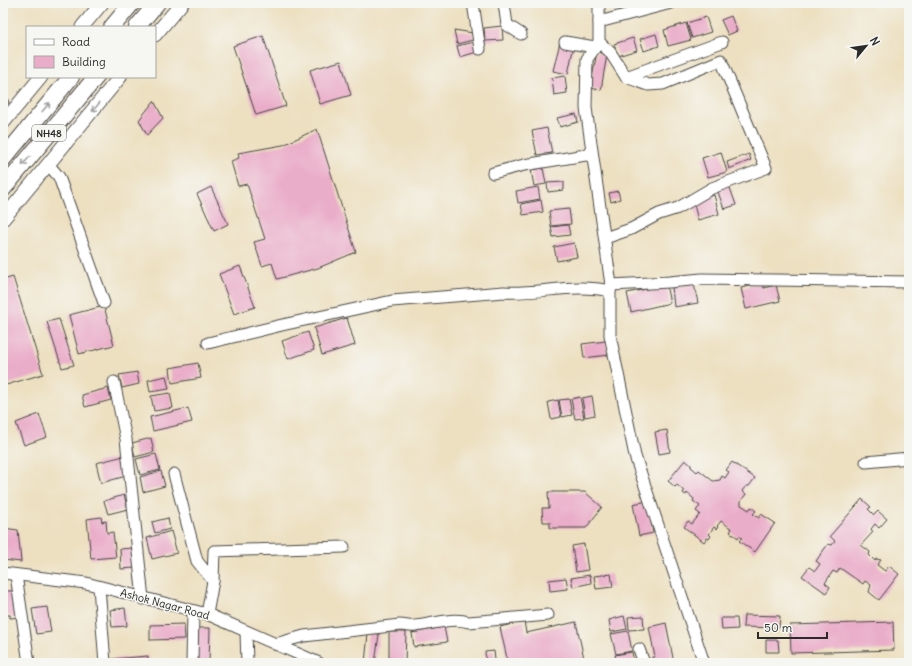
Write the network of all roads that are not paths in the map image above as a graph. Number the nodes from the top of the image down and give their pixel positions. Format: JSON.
{"nodes":[{"id":1,"x":102,"y":3,"type":"edge"},
{"id":2,"x":132,"y":3,"type":"edge"},
{"id":3,"x":157,"y":3,"type":"edge"},
{"id":4,"x":182,"y":3,"type":"edge"},
{"id":5,"x":473,"y":3,"type":"edge"},
{"id":6,"x":504,"y":3,"type":"edge"},
{"id":7,"x":599,"y":3,"type":"edge"},
{"id":8,"x":671,"y":3,"type":"edge"},
{"id":9,"x":599,"y":22,"type":"junction"},
{"id":10,"x":83,"y":26,"type":"edge"},
{"id":11,"x":113,"y":26,"type":"edge"},
{"id":12,"x":138,"y":26,"type":"edge"},
{"id":13,"x":156,"y":34,"type":"edge"},
{"id":14,"x":521,"y":34,"type":"dead end"},
{"id":15,"x":565,"y":42,"type":"dead end"},
{"id":16,"x":722,"y":42,"type":"dead end"},
{"id":17,"x":597,"y":45,"type":"junction"},
{"id":18,"x":480,"y":49,"type":"dead end"},
{"id":19,"x":626,"y":77,"type":"junction"},
{"id":20,"x":40,"y":78,"type":"edge"},
{"id":21,"x":70,"y":78,"type":"edge"},
{"id":22,"x":95,"y":78,"type":"edge"},
{"id":23,"x":119,"y":78,"type":"edge"},
{"id":24,"x":3,"y":123,"type":"edge"},
{"id":25,"x":5,"y":152,"type":"edge"},
{"id":26,"x":592,"y":154,"type":"junction"},
{"id":27,"x":48,"y":164,"type":"junction"},
{"id":28,"x":493,"y":173,"type":"dead end"},
{"id":29,"x":3,"y":189,"type":"edge"},
{"id":30,"x":3,"y":219,"type":"edge"},
{"id":31,"x":604,"y":238,"type":"junction"},
{"id":32,"x":909,"y":282,"type":"edge"},
{"id":33,"x":611,"y":288,"type":"junction"},
{"id":34,"x":104,"y":303,"type":"dead end"},
{"id":35,"x":208,"y":343,"type":"dead end"},
{"id":36,"x":114,"y":382,"type":"dead end"},
{"id":37,"x":909,"y":458,"type":"edge"},
{"id":38,"x":866,"y":462,"type":"dead end"},
{"id":39,"x":174,"y":474,"type":"dead end"},
{"id":40,"x":344,"y":547,"type":"dead end"},
{"id":41,"x":3,"y":573,"type":"edge"},
{"id":42,"x":16,"y":575,"type":"junction"},
{"id":43,"x":213,"y":582,"type":"junction"},
{"id":44,"x":98,"y":587,"type":"junction"},
{"id":45,"x":143,"y":599,"type":"junction"},
{"id":46,"x":193,"y":611,"type":"junction"},
{"id":47,"x":206,"y":614,"type":"junction"},
{"id":48,"x":548,"y":615,"type":"dead end"},
{"id":49,"x":246,"y":632,"type":"junction"},
{"id":50,"x":275,"y":644,"type":"junction"},
{"id":51,"x":640,"y":649,"type":"dead end"},
{"id":52,"x":29,"y":663,"type":"edge"},
{"id":53,"x":105,"y":663,"type":"edge"},
{"id":54,"x":192,"y":663,"type":"edge"},
{"id":55,"x":247,"y":663,"type":"edge"},
{"id":56,"x":319,"y":663,"type":"edge"},
{"id":57,"x":644,"y":663,"type":"edge"},
{"id":58,"x":704,"y":663,"type":"edge"}],
"edges":[{"from":1,"to":10,"type":"main road"},
{"from":2,"to":11,"type":"highway"},
{"from":3,"to":12,"type":"highway"},
{"from":4,"to":13,"type":"main road"},
{"from":5,"to":18,"type":"street"},
{"from":6,"to":14,"type":"street"},
{"from":7,"to":9,"type":"street"},
{"from":8,"to":9,"type":"street"},
{"from":9,"to":17,"type":"street"},
{"from":15,"to":17,"type":"street"},
{"from":16,"to":19,"type":"street"},
{"from":17,"to":19,"type":"street"},
{"from":17,"to":26,"type":"street"},
{"from":19,"to":31,"type":"street"},
{"from":20,"to":24,"type":"main road"},
{"from":25,"to":21,"type":"highway","number":"NH48","one_way":true},
{"from":22,"to":29,"type":"highway","number":"NH48","one_way":true},
{"from":23,"to":27,"type":"main road","one_way":true},
{"from":26,"to":28,"type":"street"},
{"from":26,"to":31,"type":"street"},
{"from":27,"to":30,"type":"main road"},
{"from":27,"to":34,"type":"street"},
{"from":31,"to":33,"type":"street"},
{"from":32,"to":33,"type":"street"},
{"from":33,"to":35,"type":"street"},
{"from":33,"to":58,"type":"street"},
{"from":36,"to":45,"type":"street"},
{"from":37,"to":38,"type":"street"},
{"from":39,"to":43,"type":"street"},
{"from":40,"to":43,"type":"street"},
{"from":41,"to":42,"type":"street","name":"Ashok Nagar Road"},
{"from":42,"to":44,"type":"street","name":"Ashok Nagar Road"},
{"from":42,"to":52,"type":"street"},
{"from":43,"to":47,"type":"street"},
{"from":44,"to":45,"type":"street","name":"Ashok Nagar Road"},
{"from":44,"to":53,"type":"street"},
{"from":45,"to":46,"type":"street","name":"Ashok Nagar Road"},
{"from":46,"to":47,"type":"street","name":"Ashok Nagar Road"},
{"from":46,"to":54,"type":"street"},
{"from":47,"to":49,"type":"street","name":"Ashok Nagar Road"},
{"from":48,"to":50,"type":"street"},
{"from":49,"to":50,"type":"street","name":"Ashok Nagar Road"},
{"from":49,"to":55,"type":"street"},
{"from":50,"to":56,"type":"street","name":"Ashok Nagar Road"},
{"from":51,"to":57,"type":"street"}]}
